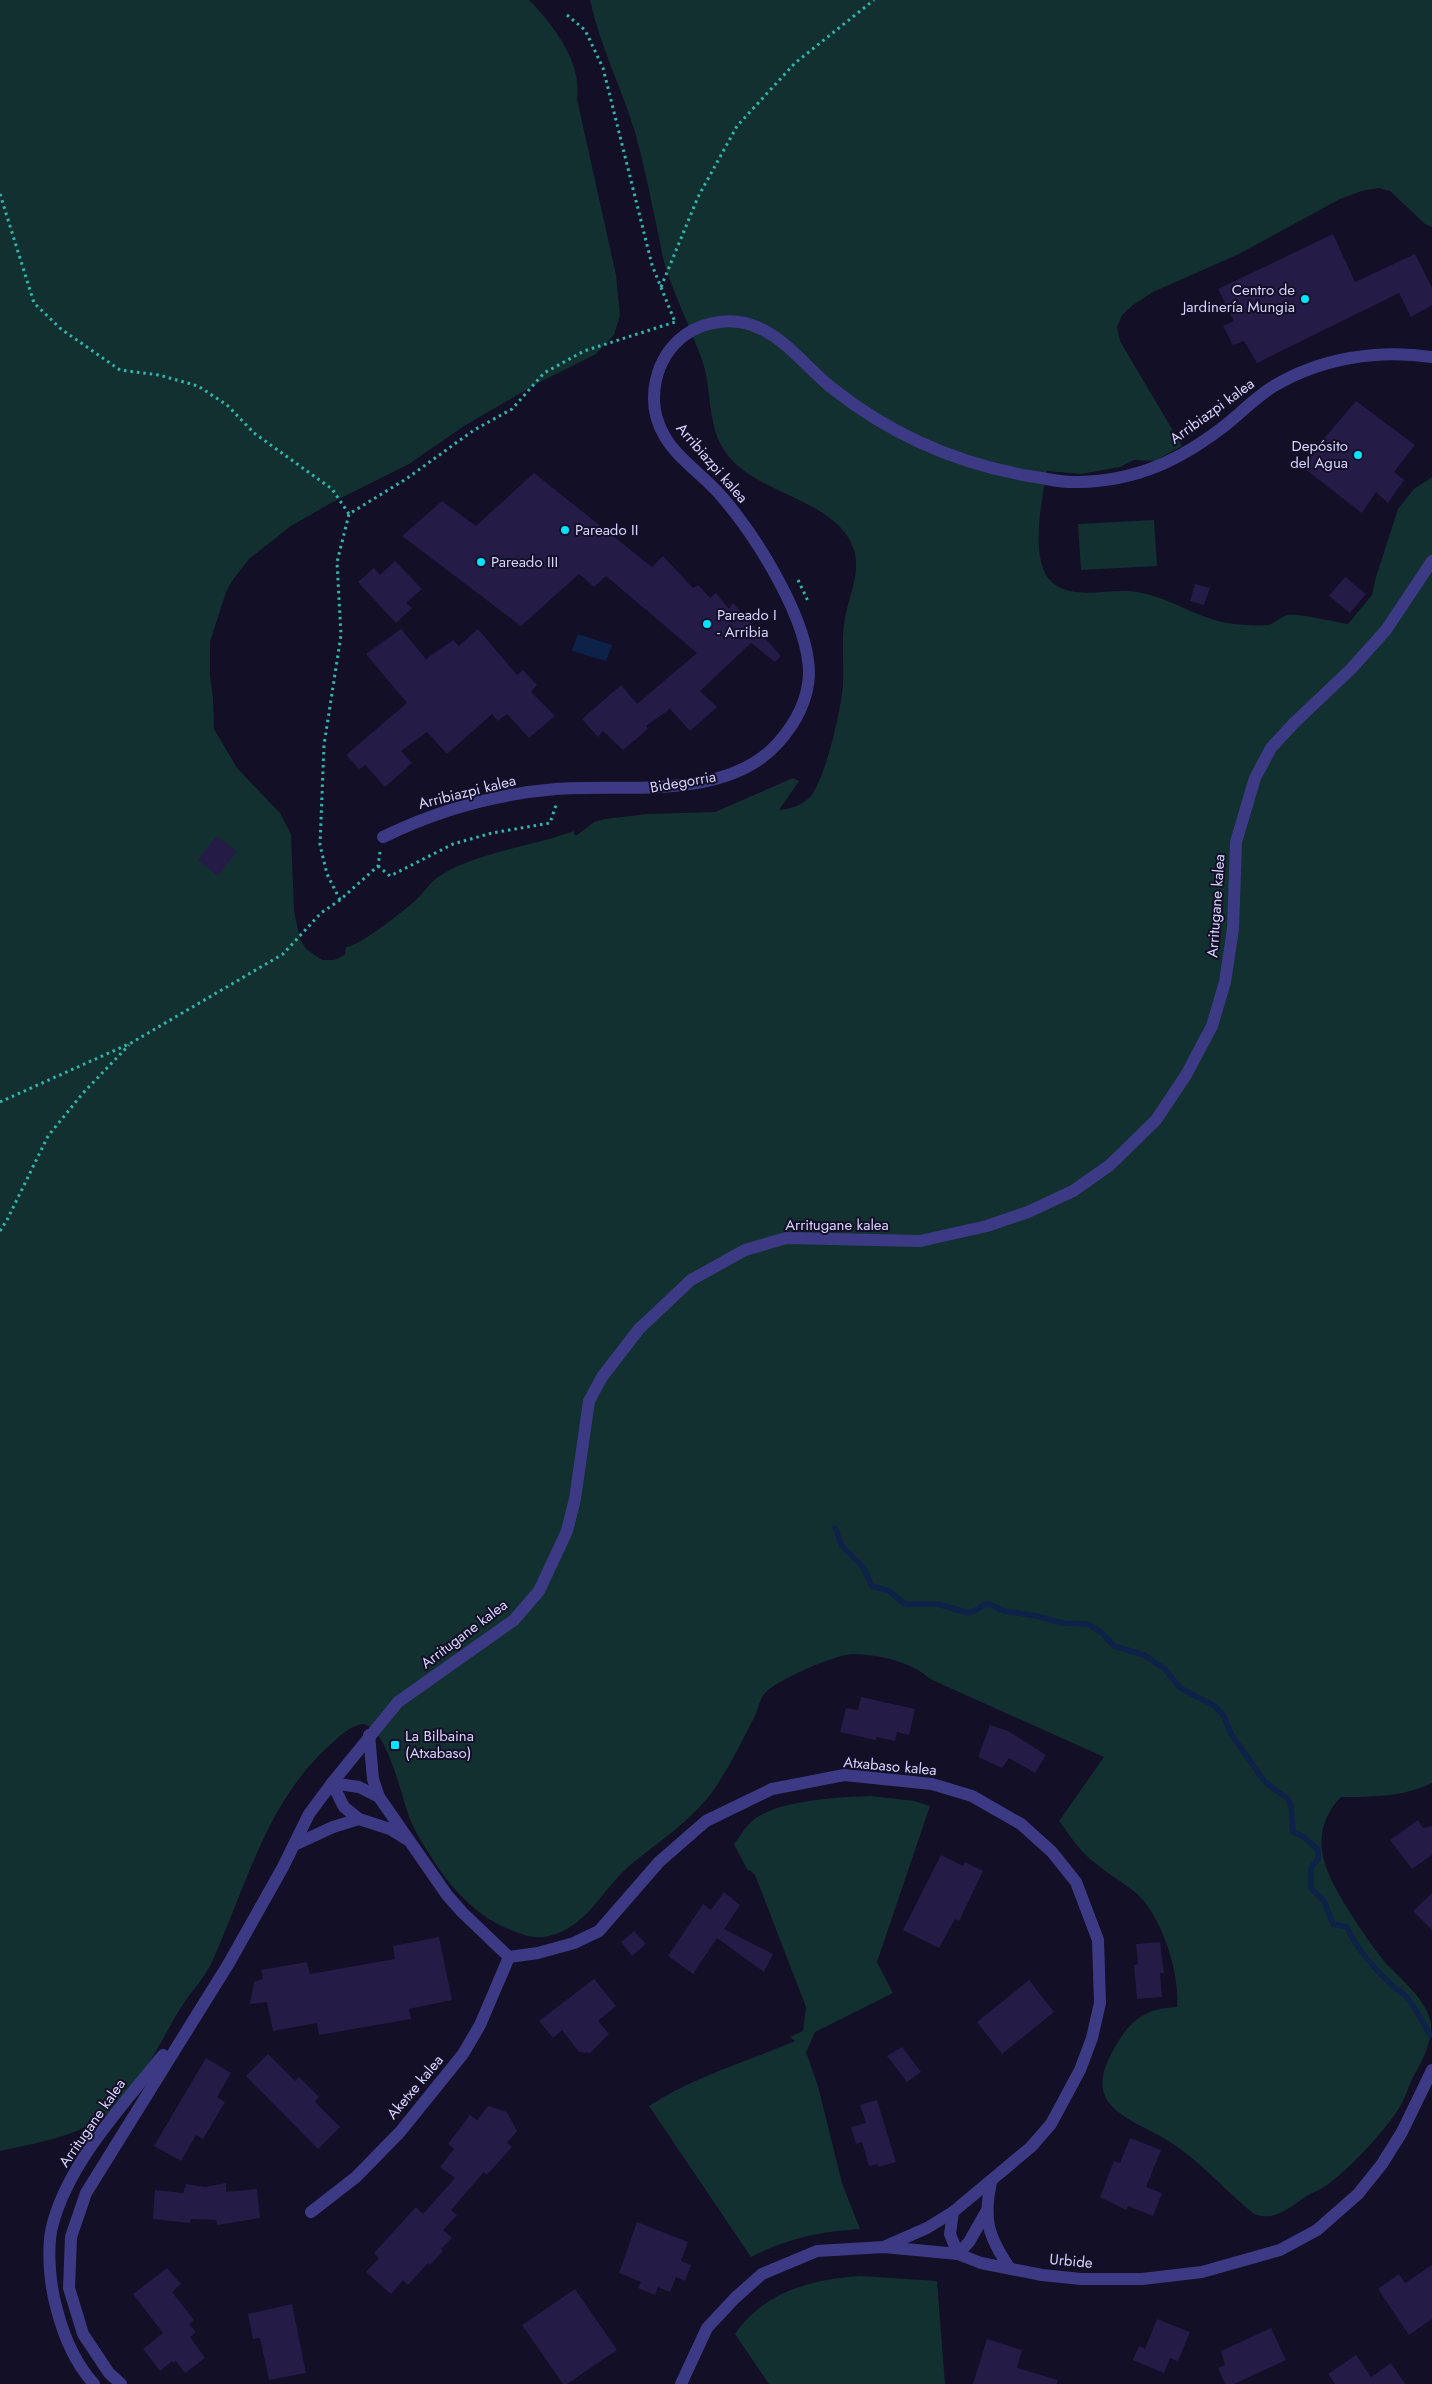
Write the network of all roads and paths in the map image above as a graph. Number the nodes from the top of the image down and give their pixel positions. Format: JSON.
{"nodes":[{"id":1,"x":874,"y":0,"type":"edge"},
{"id":2,"x":567,"y":15,"type":"dead end"},
{"id":3,"x":0,"y":194,"type":"edge"},
{"id":4,"x":661,"y":287,"type":"junction"},
{"id":5,"x":676,"y":322,"type":"junction"},
{"id":6,"x":684,"y":336,"type":"junction"},
{"id":7,"x":1432,"y":358,"type":"edge"},
{"id":8,"x":349,"y":514,"type":"junction"},
{"id":9,"x":1432,"y":561,"type":"edge"},
{"id":10,"x":796,"y":577,"type":"dead end"},
{"id":11,"x":810,"y":608,"type":"dead end"},
{"id":12,"x":557,"y":800,"type":"dead end"},
{"id":13,"x":382,"y":837,"type":"dead end"},
{"id":14,"x":340,"y":900,"type":"junction"},
{"id":15,"x":131,"y":1043,"type":"junction"},
{"id":16,"x":0,"y":1102,"type":"edge"},
{"id":17,"x":0,"y":1230,"type":"edge"},
{"id":18,"x":370,"y":1735,"type":"junction"},
{"id":19,"x":332,"y":1783,"type":"junction"},
{"id":20,"x":379,"y":1797,"type":"junction"},
{"id":21,"x":359,"y":1819,"type":"junction"},
{"id":22,"x":410,"y":1841,"type":"junction"},
{"id":23,"x":294,"y":1845,"type":"junction"},
{"id":24,"x":509,"y":1957,"type":"junction"},
{"id":25,"x":200,"y":2008,"type":"junction"},
{"id":26,"x":1432,"y":2070,"type":"edge"},
{"id":27,"x":991,"y":2182,"type":"junction"},
{"id":28,"x":311,"y":2212,"type":"dead end"},
{"id":29,"x":953,"y":2212,"type":"junction"},
{"id":30,"x":986,"y":2212,"type":"junction"},
{"id":31,"x":884,"y":2247,"type":"junction"},
{"id":32,"x":958,"y":2254,"type":"junction"},
{"id":33,"x":1009,"y":2267,"type":"junction"},
{"id":34,"x":94,"y":2384,"type":"edge"},
{"id":35,"x":122,"y":2384,"type":"edge"},
{"id":36,"x":681,"y":2384,"type":"edge"}],
"edges":[{"from":1,"to":4,"type":"path"},
{"from":2,"to":4,"type":"path"},
{"from":3,"to":8,"type":"path"},
{"from":4,"to":5,"type":"path"},
{"from":5,"to":6,"type":"path"},
{"from":5,"to":8,"type":"path"},
{"from":6,"to":7,"type":"street","name":"Arribiazpi kalea"},
{"from":6,"to":13,"type":"street","name":"Arribiazpi kalea"},
{"from":8,"to":14,"type":"path"},
{"from":9,"to":18,"type":"street","name":"Arritugane kalea"},
{"from":10,"to":11,"type":"path"},
{"from":12,"to":14,"type":"path"},
{"from":14,"to":15,"type":"path"},
{"from":15,"to":16,"type":"path"},
{"from":15,"to":17,"type":"path"},
{"from":18,"to":19,"type":"street","name":"Arritugane kalea"},
{"from":18,"to":20,"type":"street"},
{"from":19,"to":20,"type":"street"},
{"from":19,"to":21,"type":"street"},
{"from":19,"to":23,"type":"street","name":"Arritugane kalea"},
{"from":20,"to":22,"type":"street"},
{"from":21,"to":22,"type":"street"},
{"from":21,"to":23,"type":"street"},
{"from":22,"to":24,"type":"street"},
{"from":23,"to":25,"type":"street","name":"Arritugane kalea"},
{"from":24,"to":27,"type":"street","name":"Atxabaso kalea"},
{"from":24,"to":28,"type":"street","name":"Aketxe kalea"},
{"from":25,"to":34,"type":"street","name":"Arritugane kalea"},
{"from":25,"to":35,"type":"street","name":"Arritugane kalea"},
{"from":26,"to":33,"type":"street","name":"Urbide"},
{"from":27,"to":29,"type":"street","name":"Atxabaso kalea"},
{"from":27,"to":30,"type":"street"},
{"from":29,"to":31,"type":"street","name":"Atxabaso kalea"},
{"from":29,"to":32,"type":"street"},
{"from":30,"to":32,"type":"street"},
{"from":30,"to":33,"type":"street"},
{"from":31,"to":32,"type":"street","name":"Urbide"},
{"from":31,"to":36,"type":"street","name":"Urbide"},
{"from":32,"to":33,"type":"street","name":"Urbide"}]}
